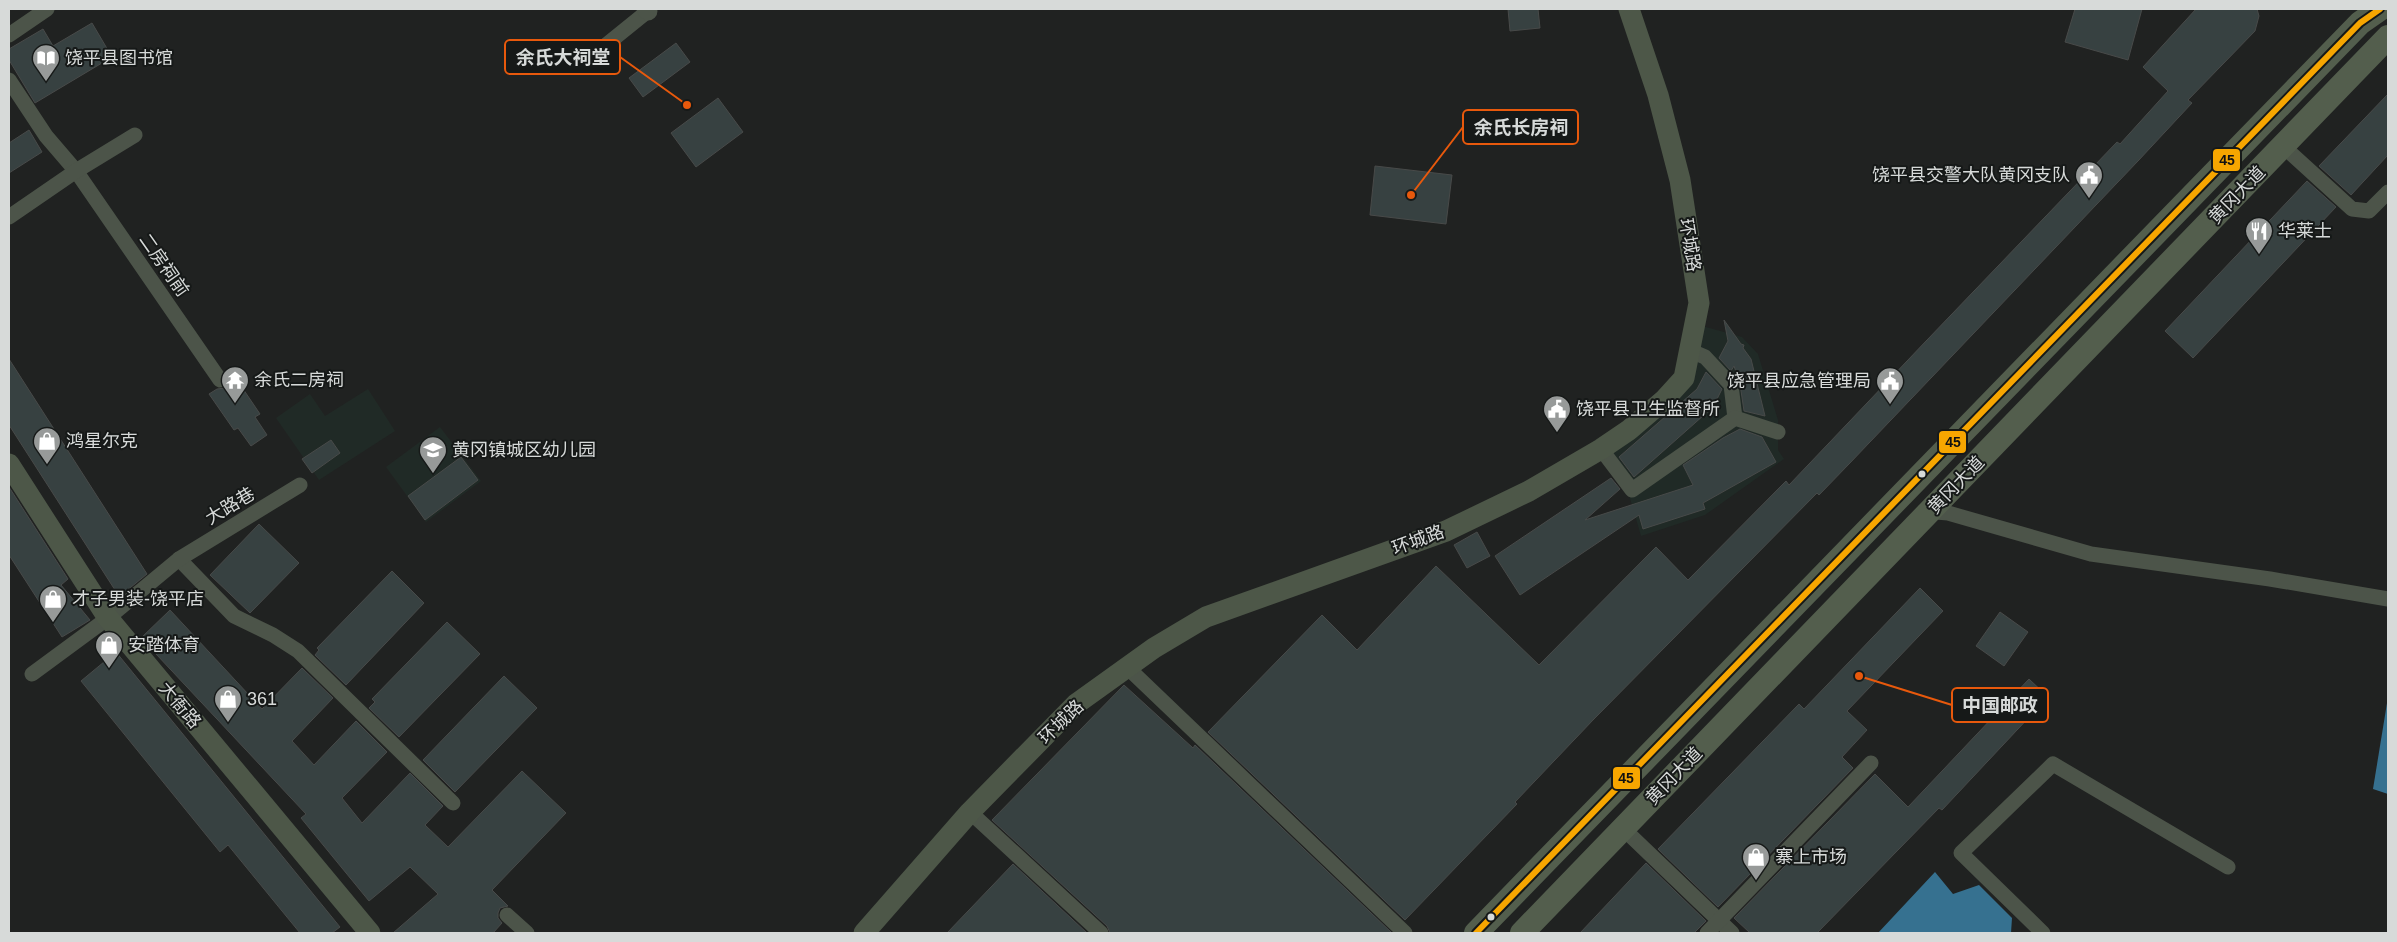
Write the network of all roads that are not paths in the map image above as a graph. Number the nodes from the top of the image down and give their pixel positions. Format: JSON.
{"nodes":[{"id":1,"x":48,"y":9,"type":"edge"},
{"id":2,"x":1629,"y":9,"type":"edge"},
{"id":3,"x":2380,"y":9,"type":"edge"},
{"id":4,"x":647,"y":10,"type":"edge"},
{"id":5,"x":9,"y":36,"type":"edge"},
{"id":6,"x":2388,"y":37,"type":"edge"},
{"id":7,"x":601,"y":50,"type":"dead end"},
{"id":8,"x":9,"y":80,"type":"edge"},
{"id":9,"x":135,"y":135,"type":"dead end"},
{"id":10,"x":2284,"y":147,"type":"junction"},
{"id":11,"x":76,"y":171,"type":"junction"},
{"id":12,"x":2388,"y":192,"type":"edge"},
{"id":13,"x":9,"y":217,"type":"edge"},
{"id":14,"x":1691,"y":352,"type":"junction"},
{"id":15,"x":220,"y":380,"type":"dead end"},
{"id":16,"x":1735,"y":418,"type":"junction"},
{"id":17,"x":1778,"y":432,"type":"dead end"},
{"id":18,"x":1601,"y":449,"type":"junction"},
{"id":19,"x":9,"y":464,"type":"edge"},
{"id":20,"x":300,"y":485,"type":"dead end"},
{"id":21,"x":1915,"y":510,"type":"dead end"},
{"id":22,"x":179,"y":559,"type":"junction"},
{"id":23,"x":2388,"y":600,"type":"edge"},
{"id":24,"x":108,"y":618,"type":"junction"},
{"id":25,"x":1128,"y":668,"type":"junction"},
{"id":26,"x":32,"y":674,"type":"dead end"},
{"id":27,"x":1871,"y":763,"type":"dead end"},
{"id":28,"x":453,"y":803,"type":"dead end"},
{"id":29,"x":970,"y":812,"type":"junction"},
{"id":30,"x":1632,"y":837,"type":"dead end"},
{"id":31,"x":2228,"y":867,"type":"dead end"},
{"id":32,"x":507,"y":915,"type":"dead end"},
{"id":33,"x":1719,"y":920,"type":"junction"},
{"id":34,"x":370,"y":933,"type":"edge"},
{"id":35,"x":527,"y":933,"type":"edge"},
{"id":36,"x":864,"y":933,"type":"edge"},
{"id":37,"x":1101,"y":933,"type":"edge"},
{"id":38,"x":1405,"y":933,"type":"edge"},
{"id":39,"x":1476,"y":933,"type":"edge"},
{"id":40,"x":1522,"y":933,"type":"edge"},
{"id":41,"x":1707,"y":933,"type":"edge"},
{"id":42,"x":1732,"y":933,"type":"edge"},
{"id":43,"x":2043,"y":933,"type":"edge"}],
"edges":[{"from":1,"to":5,"type":"street"},
{"from":2,"to":14,"type":"main road","name":"环城路"},
{"from":3,"to":39,"type":"main road","name":"黄冈大道"},
{"from":4,"to":7,"type":"street"},
{"from":6,"to":10,"type":"main road","name":"黄冈大道"},
{"from":8,"to":11,"type":"street","name":"二房祠前"},
{"from":9,"to":11,"type":"street"},
{"from":10,"to":12,"type":"street"},
{"from":10,"to":40,"type":"main road","name":"黄冈大道"},
{"from":11,"to":13,"type":"street"},
{"from":11,"to":15,"type":"street","name":"二房祠前"},
{"from":14,"to":16,"type":"street"},
{"from":14,"to":18,"type":"main road","name":"环城路"},
{"from":16,"to":17,"type":"street"},
{"from":16,"to":18,"type":"street"},
{"from":18,"to":25,"type":"main road","name":"环城路"},
{"from":19,"to":24,"type":"main road","name":"大衙路"},
{"from":20,"to":22,"type":"street","name":"大路巷"},
{"from":21,"to":23,"type":"street"},
{"from":22,"to":24,"type":"street","name":"大路巷"},
{"from":22,"to":28,"type":"street"},
{"from":24,"to":26,"type":"street","name":"大路巷"},
{"from":24,"to":34,"type":"main road","name":"大衙路"},
{"from":25,"to":29,"type":"main road","name":"环城路"},
{"from":25,"to":38,"type":"street"},
{"from":27,"to":33,"type":"street"},
{"from":29,"to":36,"type":"main road","name":"环城路"},
{"from":29,"to":37,"type":"street"},
{"from":30,"to":33,"type":"street"},
{"from":31,"to":43,"type":"street"},
{"from":32,"to":35,"type":"street"},
{"from":33,"to":41,"type":"street"},
{"from":33,"to":42,"type":"street"}]}
